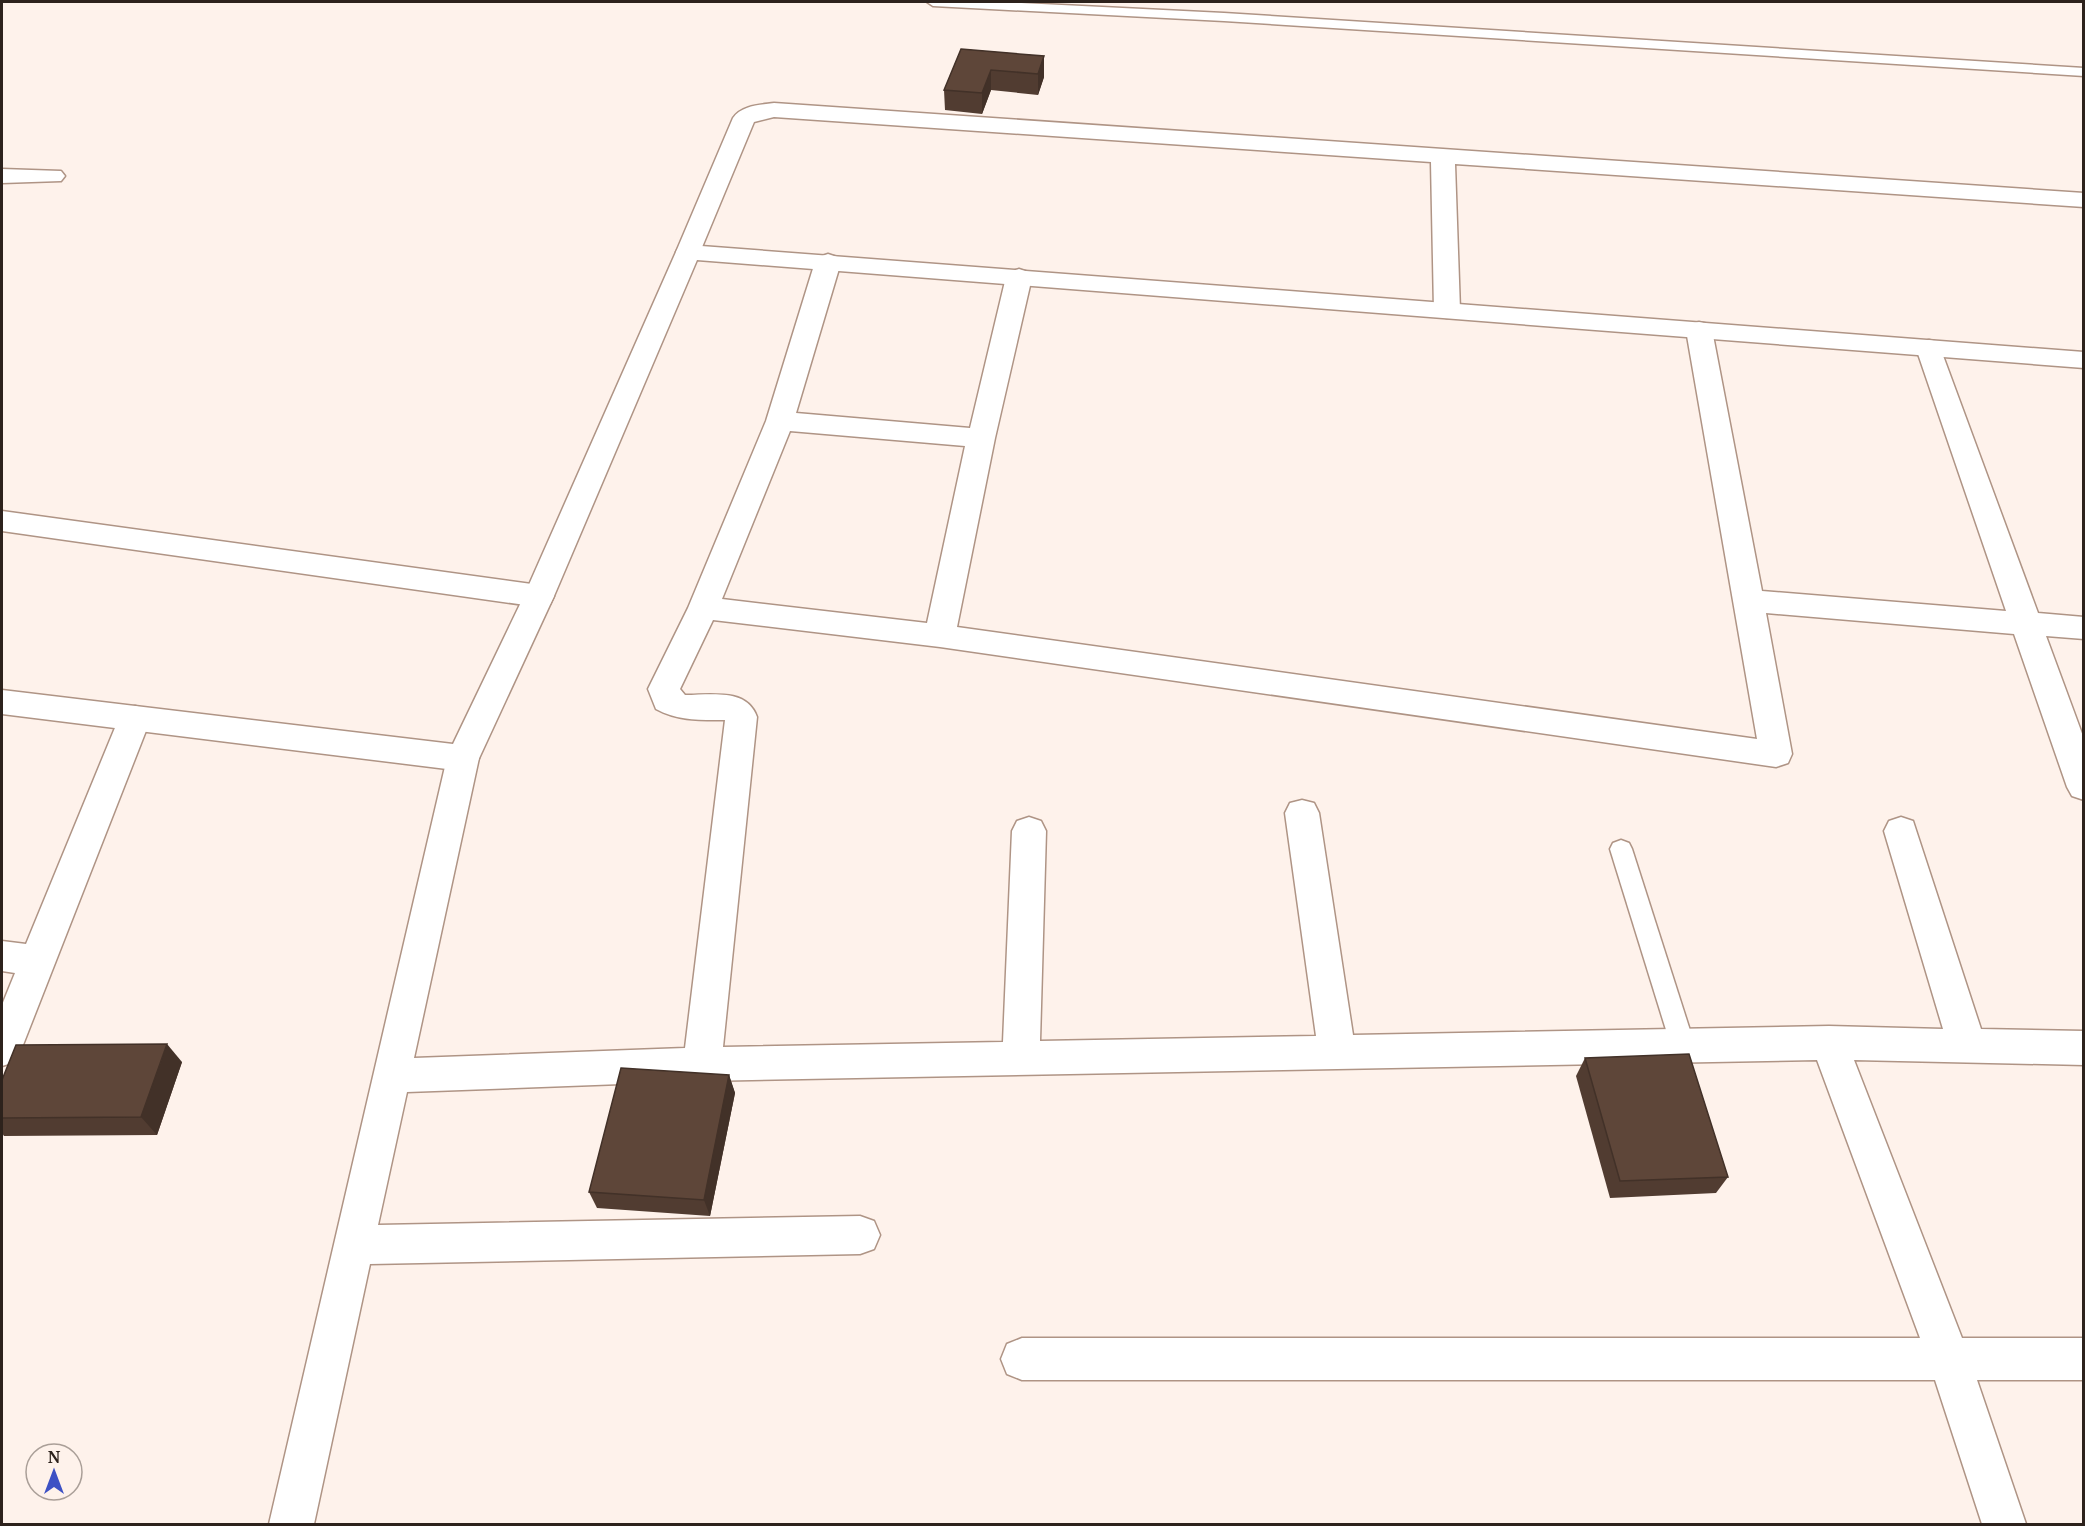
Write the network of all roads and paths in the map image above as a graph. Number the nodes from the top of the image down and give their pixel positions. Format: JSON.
{"nodes":[{"id":1,"x":933,"y":2,"type":"edge"},
{"id":2,"x":2084,"y":72,"type":"edge"},
{"id":3,"x":1443,"y":156,"type":"junction"},
{"id":4,"x":2,"y":176,"type":"edge"},
{"id":5,"x":53,"y":176,"type":"dead end"},
{"id":6,"x":2084,"y":200,"type":"edge"},
{"id":7,"x":688,"y":252,"type":"junction"},
{"id":8,"x":828,"y":262,"type":"junction"},
{"id":9,"x":1019,"y":277,"type":"junction"},
{"id":10,"x":1447,"y":310,"type":"junction"},
{"id":11,"x":1699,"y":330,"type":"junction"},
{"id":12,"x":1929,"y":348,"type":"junction"},
{"id":13,"x":2084,"y":360,"type":"edge"},
{"id":14,"x":780,"y":421,"type":"junction"},
{"id":15,"x":981,"y":438,"type":"junction"},
{"id":16,"x":2,"y":520,"type":"edge"},
{"id":17,"x":539,"y":596,"type":"junction"},
{"id":18,"x":1748,"y":601,"type":"junction"},
{"id":19,"x":703,"y":608,"type":"junction"},
{"id":20,"x":2026,"y":623,"type":"junction"},
{"id":21,"x":2084,"y":628,"type":"edge"},
{"id":22,"x":940,"y":636,"type":"junction"},
{"id":23,"x":2,"y":702,"type":"edge"},
{"id":24,"x":135,"y":718,"type":"junction"},
{"id":25,"x":463,"y":758,"type":"junction"},
{"id":26,"x":2084,"y":787,"type":"edge"},
{"id":27,"x":1302,"y":813,"type":"dead end"},
{"id":28,"x":1029,"y":831,"type":"dead end"},
{"id":29,"x":1901,"y":831,"type":"dead end"},
{"id":30,"x":1621,"y":849,"type":"dead end"},
{"id":31,"x":2,"y":956,"type":"edge"},
{"id":32,"x":37,"y":961,"type":"junction"},
{"id":33,"x":1829,"y":1043,"type":"junction"},
{"id":34,"x":1683,"y":1046,"type":"junction"},
{"id":35,"x":1967,"y":1046,"type":"junction"},
{"id":36,"x":2084,"y":1048,"type":"edge"},
{"id":37,"x":2,"y":1050,"type":"edge"},
{"id":38,"x":1336,"y":1052,"type":"junction"},
{"id":39,"x":1021,"y":1058,"type":"junction"},
{"id":40,"x":702,"y":1064,"type":"junction"},
{"id":41,"x":391,"y":1076,"type":"junction"},
{"id":42,"x":860,"y":1235,"type":"dead end"},
{"id":43,"x":353,"y":1245,"type":"junction"},
{"id":44,"x":1022,"y":1359,"type":"dead end"},
{"id":45,"x":1949,"y":1359,"type":"junction"},
{"id":46,"x":2084,"y":1359,"type":"edge"},
{"id":47,"x":291,"y":1524,"type":"edge"},
{"id":48,"x":2004,"y":1524,"type":"edge"}],
"edges":[{"from":1,"to":2,"type":"lane"},
{"from":3,"to":6,"type":"street"},
{"from":3,"to":7,"type":"street"},
{"from":3,"to":10,"type":"street"},
{"from":4,"to":5,"type":"street"},
{"from":7,"to":8,"type":"street"},
{"from":7,"to":17,"type":"street"},
{"from":8,"to":9,"type":"street"},
{"from":8,"to":14,"type":"street"},
{"from":9,"to":10,"type":"street"},
{"from":9,"to":15,"type":"street"},
{"from":10,"to":11,"type":"street"},
{"from":11,"to":12,"type":"street"},
{"from":11,"to":18,"type":"street"},
{"from":12,"to":13,"type":"street"},
{"from":12,"to":20,"type":"street"},
{"from":14,"to":15,"type":"street"},
{"from":14,"to":19,"type":"street"},
{"from":15,"to":22,"type":"street"},
{"from":16,"to":17,"type":"street"},
{"from":17,"to":25,"type":"street"},
{"from":18,"to":20,"type":"street"},
{"from":18,"to":22,"type":"street"},
{"from":19,"to":22,"type":"street"},
{"from":19,"to":40,"type":"street"},
{"from":20,"to":21,"type":"street"},
{"from":20,"to":26,"type":"street"},
{"from":23,"to":24,"type":"street"},
{"from":24,"to":25,"type":"street"},
{"from":24,"to":32,"type":"street"},
{"from":25,"to":41,"type":"street"},
{"from":27,"to":38,"type":"street"},
{"from":28,"to":39,"type":"street"},
{"from":29,"to":35,"type":"street"},
{"from":30,"to":34,"type":"lane"},
{"from":31,"to":32,"type":"street"},
{"from":32,"to":37,"type":"street"},
{"from":33,"to":34,"type":"street"},
{"from":33,"to":35,"type":"street"},
{"from":33,"to":45,"type":"street"},
{"from":34,"to":38,"type":"street"},
{"from":35,"to":36,"type":"street"},
{"from":38,"to":39,"type":"street"},
{"from":39,"to":40,"type":"street"},
{"from":40,"to":41,"type":"street"},
{"from":41,"to":43,"type":"street"},
{"from":42,"to":43,"type":"street"},
{"from":43,"to":47,"type":"street"},
{"from":44,"to":45,"type":"street"},
{"from":45,"to":46,"type":"street"},
{"from":45,"to":48,"type":"street"}]}
